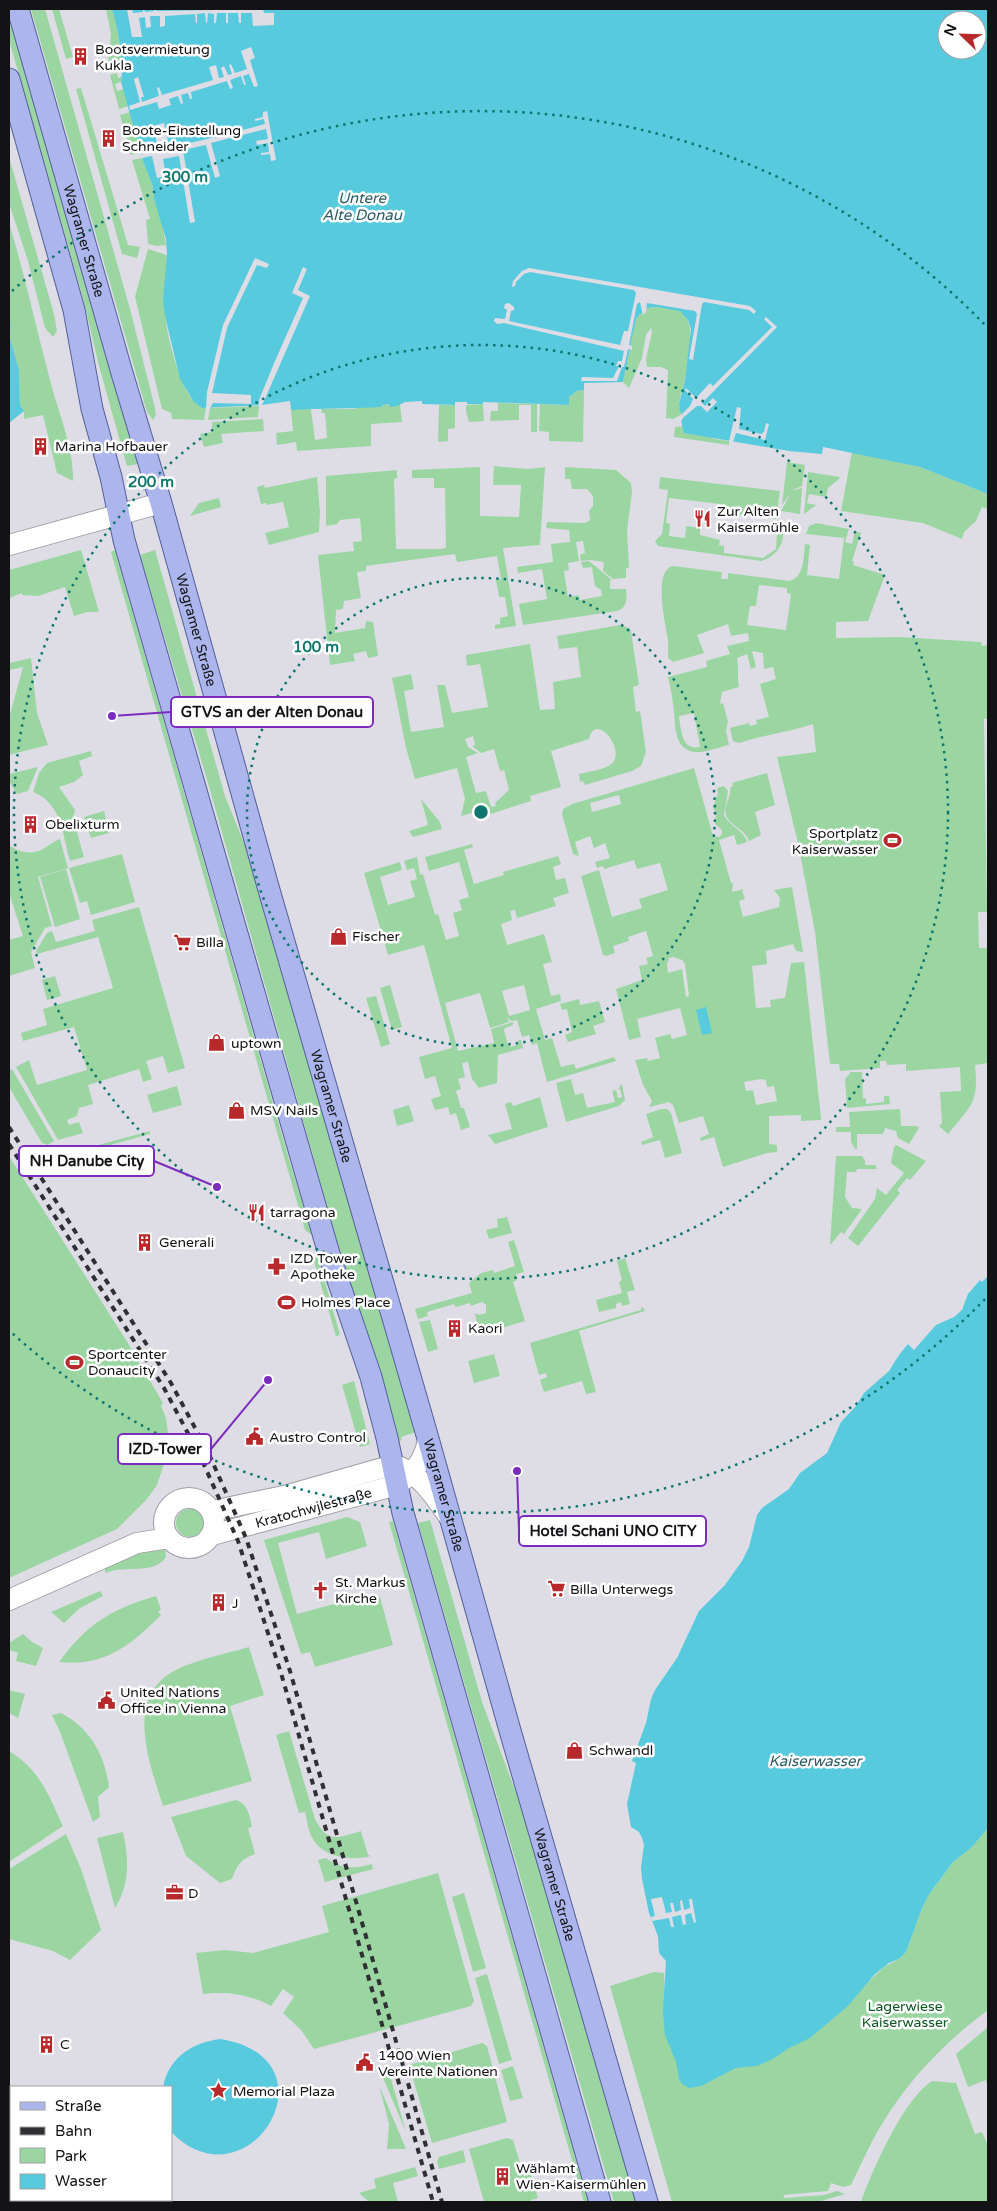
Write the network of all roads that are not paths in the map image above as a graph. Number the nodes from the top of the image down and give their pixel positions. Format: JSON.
{"nodes":[{"id":1,"x":18,"y":9,"type":"edge"},
{"id":2,"x":9,"y":79,"type":"edge"},
{"id":3,"x":161,"y":503,"type":"junction"},
{"id":4,"x":118,"y":515,"type":"junction"},
{"id":5,"x":9,"y":545,"type":"edge"},
{"id":6,"x":428,"y":1438,"type":"junction"},
{"id":7,"x":400,"y":1474,"type":"junction"},
{"id":8,"x":212,"y":1511,"type":"junction"},
{"id":9,"x":450,"y":1517,"type":"junction"},
{"id":10,"x":166,"y":1530,"type":"junction"},
{"id":11,"x":212,"y":1535,"type":"junction"},
{"id":12,"x":9,"y":1600,"type":"edge"},
{"id":13,"x":600,"y":2202,"type":"edge"},
{"id":14,"x":647,"y":2202,"type":"edge"}],
"edges":[{"from":1,"to":3,"type":"main road","name":"Wagramer Straße"},
{"from":2,"to":4,"type":"main road","name":"Wagramer Straße"},
{"from":3,"to":4,"type":"main road"},
{"from":3,"to":6,"type":"main road","name":"Wagramer Straße"},
{"from":4,"to":5,"type":"main road"},
{"from":4,"to":7,"type":"main road","name":"Wagramer Straße"},
{"from":6,"to":7,"type":"main road"},
{"from":6,"to":9,"type":"main road","name":"Wagramer Straße"},
{"from":7,"to":8,"type":"main road","name":"Kratochwjlestraße"},
{"from":7,"to":9,"type":"main road"},
{"from":7,"to":11,"type":"main road","name":"Kratochwjlestraße"},
{"from":7,"to":13,"type":"main road","name":"Wagramer Straße"},
{"from":8,"to":10,"type":"main road"},
{"from":8,"to":11,"type":"main road"},
{"from":9,"to":14,"type":"main road","name":"Wagramer Straße"},
{"from":10,"to":11,"type":"main road","name":"Kratochwjlestraße"},
{"from":10,"to":12,"type":"main road"}]}
